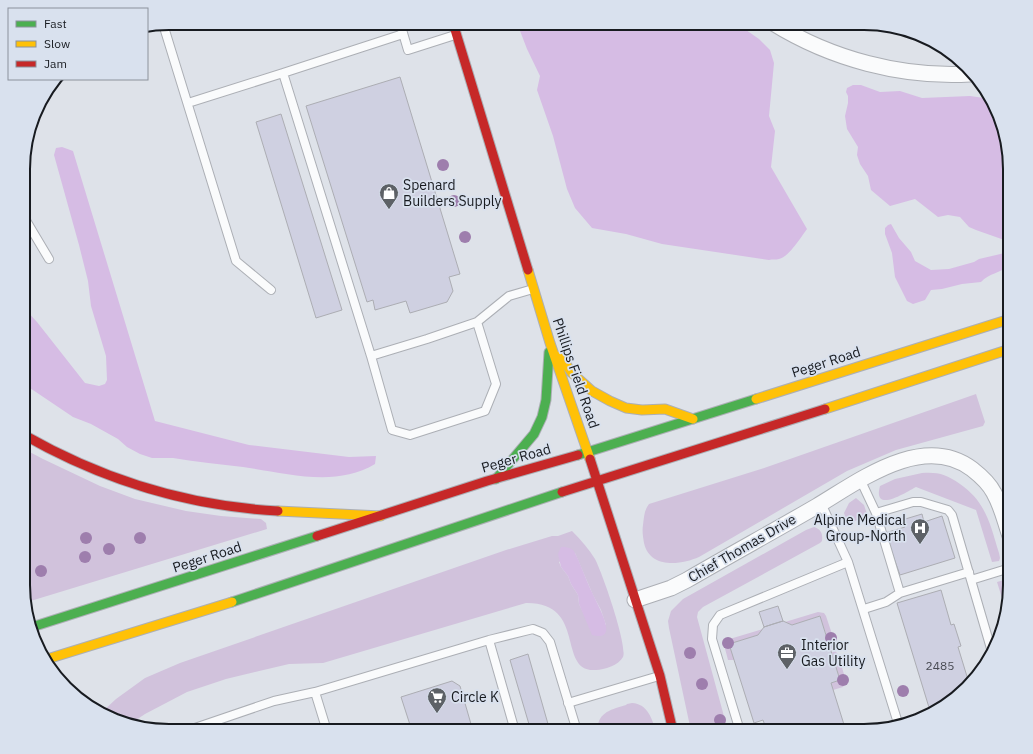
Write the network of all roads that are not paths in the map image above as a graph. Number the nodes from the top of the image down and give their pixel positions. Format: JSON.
{"nodes":[{"id":1,"x":165,"y":30,"type":"edge"},
{"id":2,"x":403,"y":30,"type":"edge"},
{"id":3,"x":455,"y":30,"type":"edge"},
{"id":4,"x":785,"y":30,"type":"edge"},
{"id":5,"x":404,"y":34,"type":"junction"},
{"id":6,"x":456,"y":35,"type":"junction"},
{"id":7,"x":284,"y":73,"type":"junction"},
{"id":8,"x":966,"y":74,"type":"edge"},
{"id":9,"x":188,"y":103,"type":"junction"},
{"id":10,"x":30,"y":227,"type":"edge"},
{"id":11,"x":49,"y":259,"type":"dead end"},
{"id":12,"x":534,"y":289,"type":"junction"},
{"id":13,"x":272,"y":290,"type":"dead end"},
{"id":14,"x":1003,"y":321,"type":"edge"},
{"id":15,"x":477,"y":322,"type":"junction"},
{"id":16,"x":550,"y":343,"type":"junction"},
{"id":17,"x":1003,"y":351,"type":"edge"},
{"id":18,"x":371,"y":356,"type":"junction"},
{"id":19,"x":693,"y":419,"type":"junction"},
{"id":20,"x":30,"y":439,"type":"edge"},
{"id":21,"x":588,"y":452,"type":"junction"},
{"id":22,"x":496,"y":478,"type":"junction"},
{"id":23,"x":860,"y":479,"type":"junction"},
{"id":24,"x":597,"y":480,"type":"junction"},
{"id":25,"x":822,"y":503,"type":"junction"},
{"id":26,"x":876,"y":513,"type":"junction"},
{"id":27,"x":1003,"y":514,"type":"edge"},
{"id":28,"x":381,"y":516,"type":"junction"},
{"id":29,"x":848,"y":562,"type":"junction"},
{"id":30,"x":1003,"y":569,"type":"edge"},
{"id":31,"x":970,"y":576,"type":"junction"},
{"id":32,"x":900,"y":593,"type":"junction"},
{"id":33,"x":635,"y":600,"type":"junction"},
{"id":34,"x":864,"y":609,"type":"junction"},
{"id":35,"x":37,"y":626,"type":"edge"},
{"id":36,"x":489,"y":640,"type":"junction"},
{"id":37,"x":989,"y":643,"type":"edge"},
{"id":38,"x":51,"y":658,"type":"edge"},
{"id":39,"x":660,"y":676,"type":"junction"},
{"id":40,"x":315,"y":692,"type":"junction"},
{"id":41,"x":568,"y":703,"type":"junction"},
{"id":42,"x":897,"y":720,"type":"edge"},
{"id":43,"x":207,"y":724,"type":"edge"},
{"id":44,"x":323,"y":724,"type":"edge"},
{"id":45,"x":513,"y":724,"type":"edge"},
{"id":46,"x":575,"y":724,"type":"edge"},
{"id":47,"x":671,"y":724,"type":"edge"},
{"id":48,"x":738,"y":724,"type":"edge"}],
"edges":[{"from":1,"to":9,"type":"lane"},
{"from":2,"to":5,"type":"lane"},
{"from":3,"to":6,"type":"main road","name":"Phillips Field Road"},
{"from":4,"to":8,"type":"street"},
{"from":5,"to":6,"type":"lane"},
{"from":5,"to":7,"type":"lane"},
{"from":6,"to":12,"type":"main road","name":"Phillips Field Road"},
{"from":7,"to":9,"type":"lane"},
{"from":7,"to":18,"type":"lane"},
{"from":9,"to":13,"type":"lane"},
{"from":10,"to":11,"type":"lane"},
{"from":12,"to":15,"type":"lane"},
{"from":12,"to":16,"type":"main road","name":"Phillips Field Road"},
{"from":14,"to":19,"type":"main road","name":"Peger Road"},
{"from":15,"to":18,"type":"lane"},
{"from":15,"to":18,"type":"lane"},
{"from":16,"to":19,"type":"main road"},
{"from":16,"to":21,"type":"main road","name":"Phillips Field Road"},
{"from":16,"to":22,"type":"main road"},
{"from":17,"to":24,"type":"main road"},
{"from":19,"to":21,"type":"main road","name":"Peger Road"},
{"from":20,"to":28,"type":"main road"},
{"from":21,"to":22,"type":"main road","name":"Peger Road"},
{"from":21,"to":24,"type":"main road","name":"Phillips Field Road"},
{"from":22,"to":28,"type":"main road","name":"Peger Road"},
{"from":23,"to":25,"type":"street","name":"Chief Thomas Drive"},
{"from":23,"to":26,"type":"lane"},
{"from":23,"to":27,"type":"street","name":"Chief Thomas Drive"},
{"from":24,"to":33,"type":"main road","name":"Phillips Field Road"},
{"from":24,"to":38,"type":"main road"},
{"from":25,"to":29,"type":"lane"},
{"from":25,"to":33,"type":"street","name":"Chief Thomas Drive"},
{"from":26,"to":31,"type":"lane"},
{"from":26,"to":32,"type":"lane"},
{"from":28,"to":35,"type":"main road","name":"Peger Road"},
{"from":29,"to":34,"type":"lane"},
{"from":29,"to":48,"type":"lane"},
{"from":30,"to":31,"type":"lane"},
{"from":31,"to":32,"type":"lane"},
{"from":31,"to":37,"type":"lane"},
{"from":32,"to":34,"type":"lane"},
{"from":33,"to":39,"type":"main road","name":"Phillips Field Road"},
{"from":34,"to":42,"type":"lane"},
{"from":36,"to":40,"type":"lane"},
{"from":36,"to":41,"type":"lane"},
{"from":36,"to":45,"type":"lane"},
{"from":39,"to":41,"type":"lane"},
{"from":39,"to":47,"type":"main road","name":"Phillips Field Road"},
{"from":40,"to":43,"type":"lane"},
{"from":40,"to":44,"type":"lane"},
{"from":41,"to":46,"type":"lane"}]}
